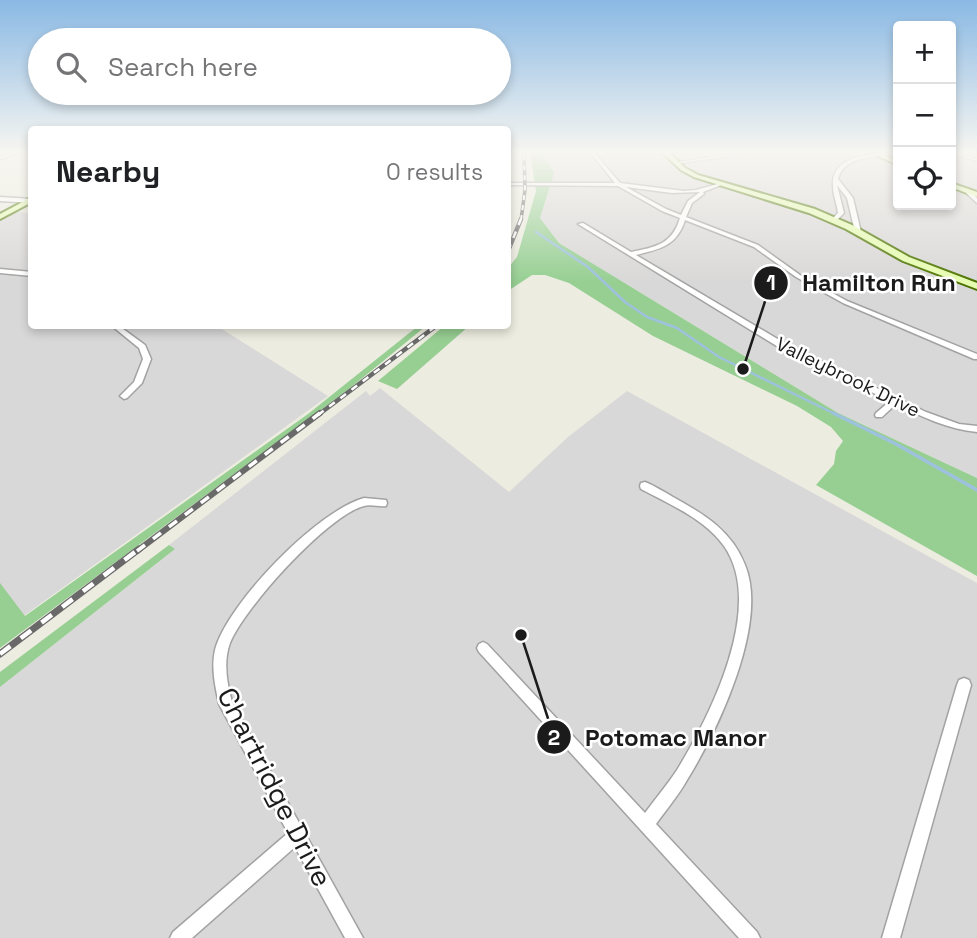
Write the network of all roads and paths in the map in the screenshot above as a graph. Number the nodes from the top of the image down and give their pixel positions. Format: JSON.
{"nodes":[{"id":1,"x":637,"y":195,"type":"edge"},
{"id":2,"x":700,"y":195,"type":"edge"},
{"id":3,"x":757,"y":195,"type":"edge"},
{"id":4,"x":838,"y":195,"type":"edge"},
{"id":5,"x":847,"y":195,"type":"edge"},
{"id":6,"x":0,"y":199,"type":"edge"},
{"id":7,"x":28,"y":200,"type":"edge"},
{"id":8,"x":28,"y":202,"type":"edge"},
{"id":9,"x":0,"y":217,"type":"edge"},
{"id":10,"x":681,"y":219,"type":"junction"},
{"id":11,"x":834,"y":220,"type":"junction"},
{"id":12,"x":581,"y":225,"type":"dead end"},
{"id":13,"x":858,"y":232,"type":"junction"},
{"id":14,"x":630,"y":254,"type":"junction"},
{"id":15,"x":0,"y":271,"type":"edge"},
{"id":16,"x":28,"y":274,"type":"edge"},
{"id":17,"x":977,"y":286,"type":"edge"},
{"id":18,"x":119,"y":329,"type":"edge"},
{"id":19,"x":977,"y":356,"type":"edge"},
{"id":20,"x":124,"y":396,"type":"dead end"},
{"id":21,"x":895,"y":401,"type":"junction"},
{"id":22,"x":879,"y":415,"type":"dead end"},
{"id":23,"x":977,"y":429,"type":"edge"},
{"id":24,"x":645,"y":486,"type":"dead end"},
{"id":25,"x":383,"y":503,"type":"dead end"},
{"id":26,"x":483,"y":649,"type":"dead end"},
{"id":27,"x":964,"y":685,"type":"dead end"},
{"id":28,"x":646,"y":825,"type":"junction"},
{"id":29,"x":297,"y":835,"type":"junction"},
{"id":30,"x":179,"y":938,"type":"edge"},
{"id":31,"x":354,"y":938,"type":"edge"},
{"id":32,"x":751,"y":938,"type":"edge"},
{"id":33,"x":891,"y":938,"type":"edge"}],
"edges":[{"from":1,"to":10,"type":"street"},
{"from":2,"to":10,"type":"street"},
{"from":3,"to":11,"type":"street"},
{"from":4,"to":11,"type":"street"},
{"from":5,"to":13,"type":"street"},
{"from":6,"to":7,"type":"street"},
{"from":8,"to":9,"type":"street"},
{"from":10,"to":14,"type":"street"},
{"from":10,"to":19,"type":"street"},
{"from":11,"to":13,"type":"street"},
{"from":12,"to":14,"type":"street","name":"Valleybrook Drive"},
{"from":13,"to":17,"type":"street"},
{"from":14,"to":21,"type":"street","name":"Valleybrook Drive"},
{"from":15,"to":16,"type":"street"},
{"from":18,"to":20,"type":"street"},
{"from":21,"to":22,"type":"street"},
{"from":21,"to":23,"type":"street","name":"Valleybrook Drive"},
{"from":24,"to":28,"type":"street"},
{"from":25,"to":29,"type":"street","name":"Chartridge Drive"},
{"from":26,"to":28,"type":"street"},
{"from":27,"to":33,"type":"street"},
{"from":28,"to":32,"type":"street"},
{"from":29,"to":30,"type":"street"},
{"from":29,"to":31,"type":"street","name":"Chartridge Drive"}]}
